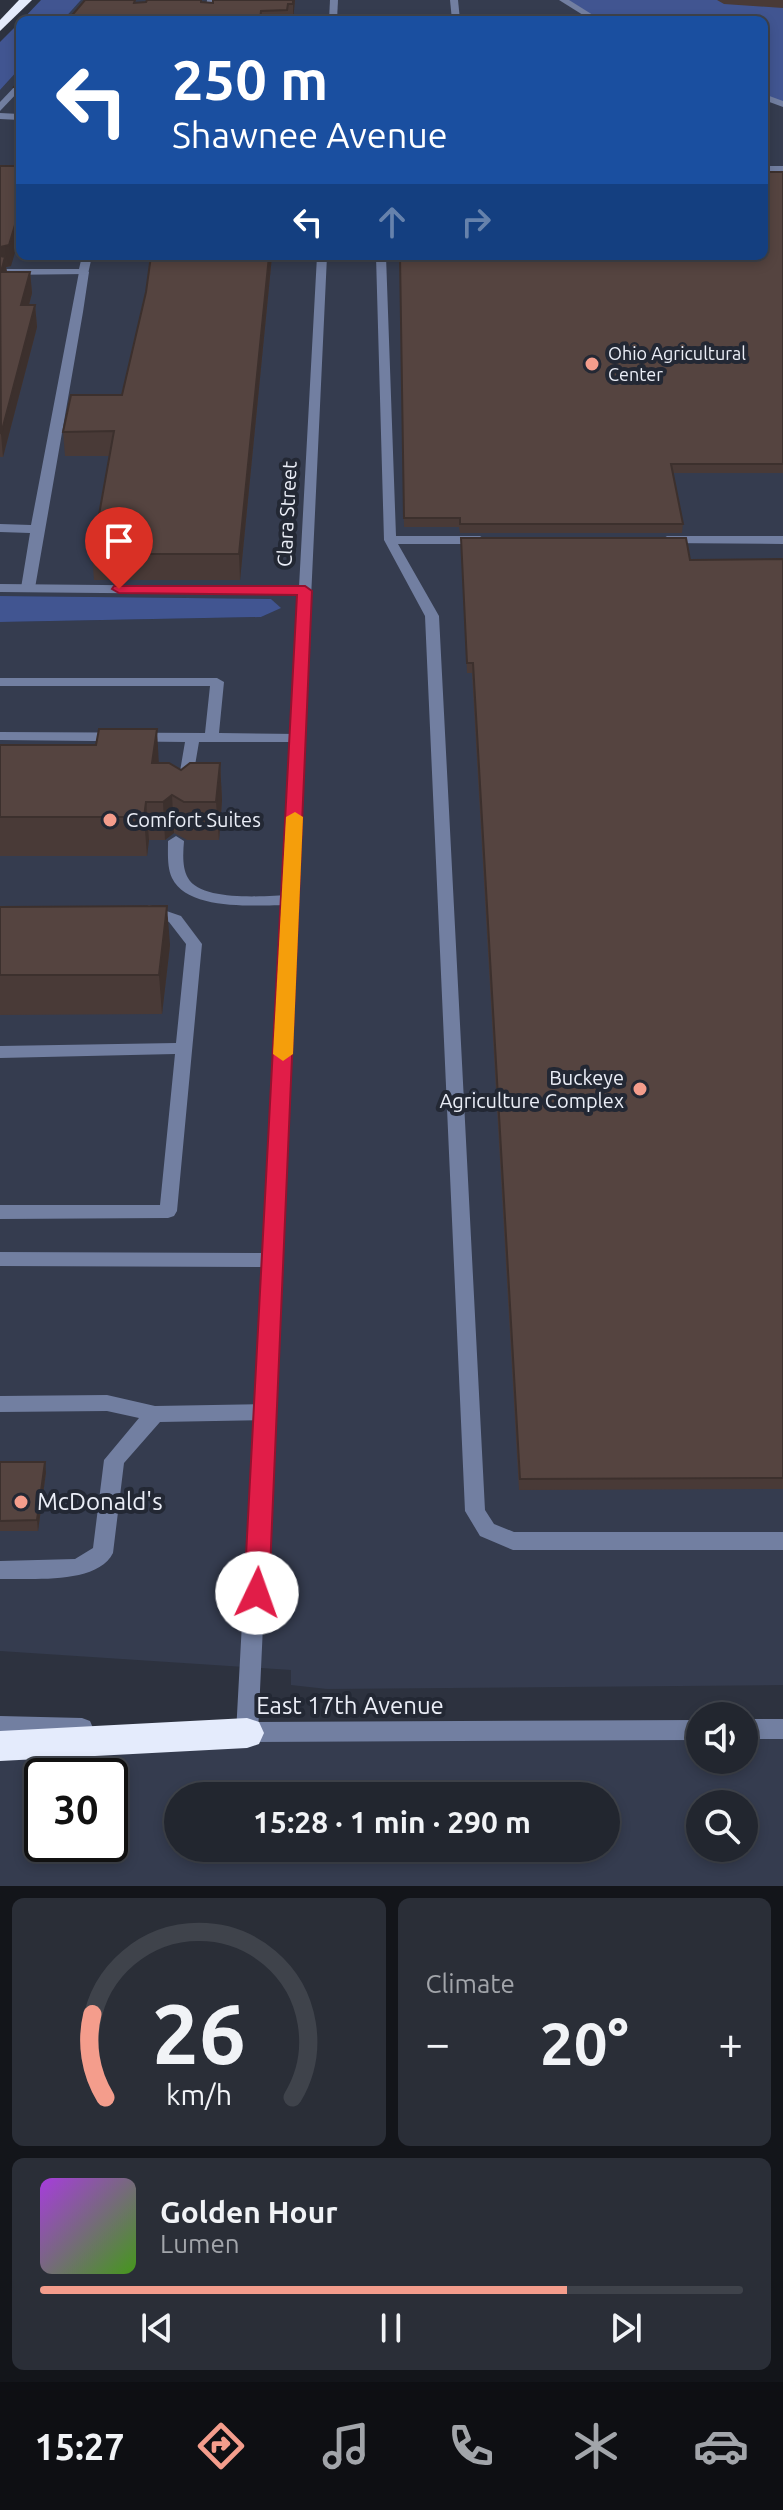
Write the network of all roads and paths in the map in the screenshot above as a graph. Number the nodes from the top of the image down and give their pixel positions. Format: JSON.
{"nodes":[{"id":1,"x":26,"y":0,"type":"edge"},
{"id":2,"x":563,"y":0,"type":"edge"},
{"id":3,"x":590,"y":16,"type":"edge"},
{"id":4,"x":0,"y":27,"type":"edge"},
{"id":5,"x":16,"y":89,"type":"edge"},
{"id":6,"x":0,"y":108,"type":"edge"},
{"id":7,"x":86,"y":260,"type":"edge"},
{"id":8,"x":322,"y":260,"type":"edge"},
{"id":9,"x":381,"y":260,"type":"edge"},
{"id":10,"x":0,"y":272,"type":"edge"},
{"id":11,"x":84,"y":272,"type":"junction"},
{"id":12,"x":0,"y":528,"type":"edge"},
{"id":13,"x":36,"y":529,"type":"junction"},
{"id":14,"x":390,"y":540,"type":"junction"},
{"id":15,"x":497,"y":540,"type":"edge"},
{"id":16,"x":649,"y":540,"type":"edge"},
{"id":17,"x":783,"y":540,"type":"edge"},
{"id":18,"x":0,"y":588,"type":"edge"},
{"id":19,"x":28,"y":588,"type":"junction"},
{"id":20,"x":305,"y":591,"type":"junction"},
{"id":21,"x":0,"y":682,"type":"edge"},
{"id":22,"x":0,"y":736,"type":"edge"},
{"id":23,"x":193,"y":737,"type":"junction"},
{"id":24,"x":212,"y":737,"type":"junction"},
{"id":25,"x":298,"y":738,"type":"junction"},
{"id":26,"x":182,"y":801,"type":"edge"},
{"id":27,"x":176,"y":841,"type":"dead end"},
{"id":28,"x":290,"y":900,"type":"junction"},
{"id":29,"x":125,"y":908,"type":"edge"},
{"id":30,"x":182,"y":1048,"type":"junction"},
{"id":31,"x":0,"y":1052,"type":"edge"},
{"id":32,"x":0,"y":1212,"type":"edge"},
{"id":33,"x":0,"y":1259,"type":"edge"},
{"id":34,"x":273,"y":1260,"type":"junction"},
{"id":35,"x":0,"y":1404,"type":"edge"},
{"id":36,"x":265,"y":1412,"type":"junction"},
{"id":37,"x":155,"y":1414,"type":"junction"},
{"id":38,"x":783,"y":1541,"type":"edge"},
{"id":39,"x":0,"y":1557,"type":"edge"},
{"id":40,"x":0,"y":1570,"type":"edge"},
{"id":41,"x":30,"y":1570,"type":"junction"},
{"id":42,"x":0,"y":1726,"type":"edge"},
{"id":43,"x":758,"y":1729,"type":"edge"},
{"id":44,"x":783,"y":1729,"type":"edge"},
{"id":45,"x":686,"y":1730,"type":"edge"},
{"id":46,"x":247,"y":1733,"type":"junction"},
{"id":47,"x":0,"y":1746,"type":"edge"}],
"edges":[{"from":1,"to":4,"type":"highway"},
{"from":2,"to":3,"type":"street"},
{"from":5,"to":6,"type":"street"},
{"from":7,"to":11,"type":"street"},
{"from":8,"to":20,"type":"street","name":"Clara Street"},
{"from":9,"to":14,"type":"street"},
{"from":10,"to":11,"type":"street"},
{"from":11,"to":13,"type":"street"},
{"from":12,"to":13,"type":"street"},
{"from":13,"to":19,"type":"street"},
{"from":14,"to":15,"type":"street"},
{"from":14,"to":38,"type":"street"},
{"from":16,"to":17,"type":"street"},
{"from":18,"to":19,"type":"street"},
{"from":19,"to":20,"type":"street"},
{"from":20,"to":25,"type":"street","name":"Clara Street"},
{"from":21,"to":24,"type":"street"},
{"from":22,"to":23,"type":"street"},
{"from":23,"to":24,"type":"street"},
{"from":23,"to":26,"type":"street"},
{"from":24,"to":25,"type":"street"},
{"from":25,"to":28,"type":"street","name":"Clara Street"},
{"from":27,"to":28,"type":"street"},
{"from":28,"to":34,"type":"street","name":"Clara Street"},
{"from":29,"to":30,"type":"street"},
{"from":30,"to":31,"type":"street"},
{"from":30,"to":32,"type":"street"},
{"from":33,"to":34,"type":"street"},
{"from":34,"to":36,"type":"street","name":"Clara Street"},
{"from":35,"to":37,"type":"street"},
{"from":36,"to":37,"type":"street"},
{"from":36,"to":46,"type":"street","name":"Clara Street"},
{"from":37,"to":41,"type":"street"},
{"from":39,"to":41,"type":"street"},
{"from":40,"to":41,"type":"street"},
{"from":42,"to":46,"type":"street","name":"East 17th Avenue"},
{"from":43,"to":44,"type":"street"},
{"from":45,"to":46,"type":"street","name":"East 17th Avenue"},
{"from":46,"to":47,"type":"highway"}]}
